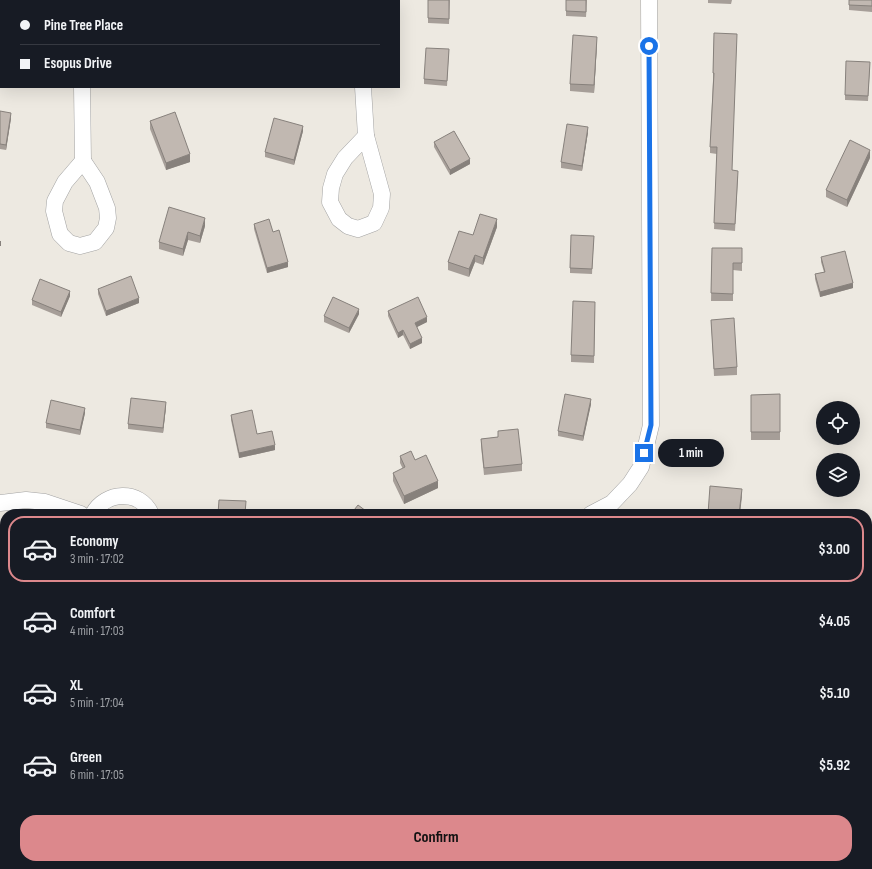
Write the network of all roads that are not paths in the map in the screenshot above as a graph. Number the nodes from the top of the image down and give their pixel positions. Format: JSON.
{"nodes":[{"id":1,"x":649,"y":0,"type":"edge"},
{"id":2,"x":82,"y":88,"type":"edge"},
{"id":3,"x":363,"y":88,"type":"edge"},
{"id":4,"x":366,"y":136,"type":"junction"},
{"id":5,"x":83,"y":161,"type":"junction"},
{"id":6,"x":0,"y":503,"type":"edge"},
{"id":7,"x":66,"y":509,"type":"edge"},
{"id":8,"x":96,"y":509,"type":"edge"},
{"id":9,"x":149,"y":509,"type":"edge"},
{"id":10,"x":601,"y":509,"type":"edge"}],
"edges":[{"from":1,"to":10,"type":"street"},
{"from":2,"to":5,"type":"street"},
{"from":3,"to":4,"type":"street"},
{"from":4,"to":4,"type":"street"},
{"from":5,"to":5,"type":"street"},
{"from":6,"to":7,"type":"street"},
{"from":8,"to":9,"type":"street"}]}
